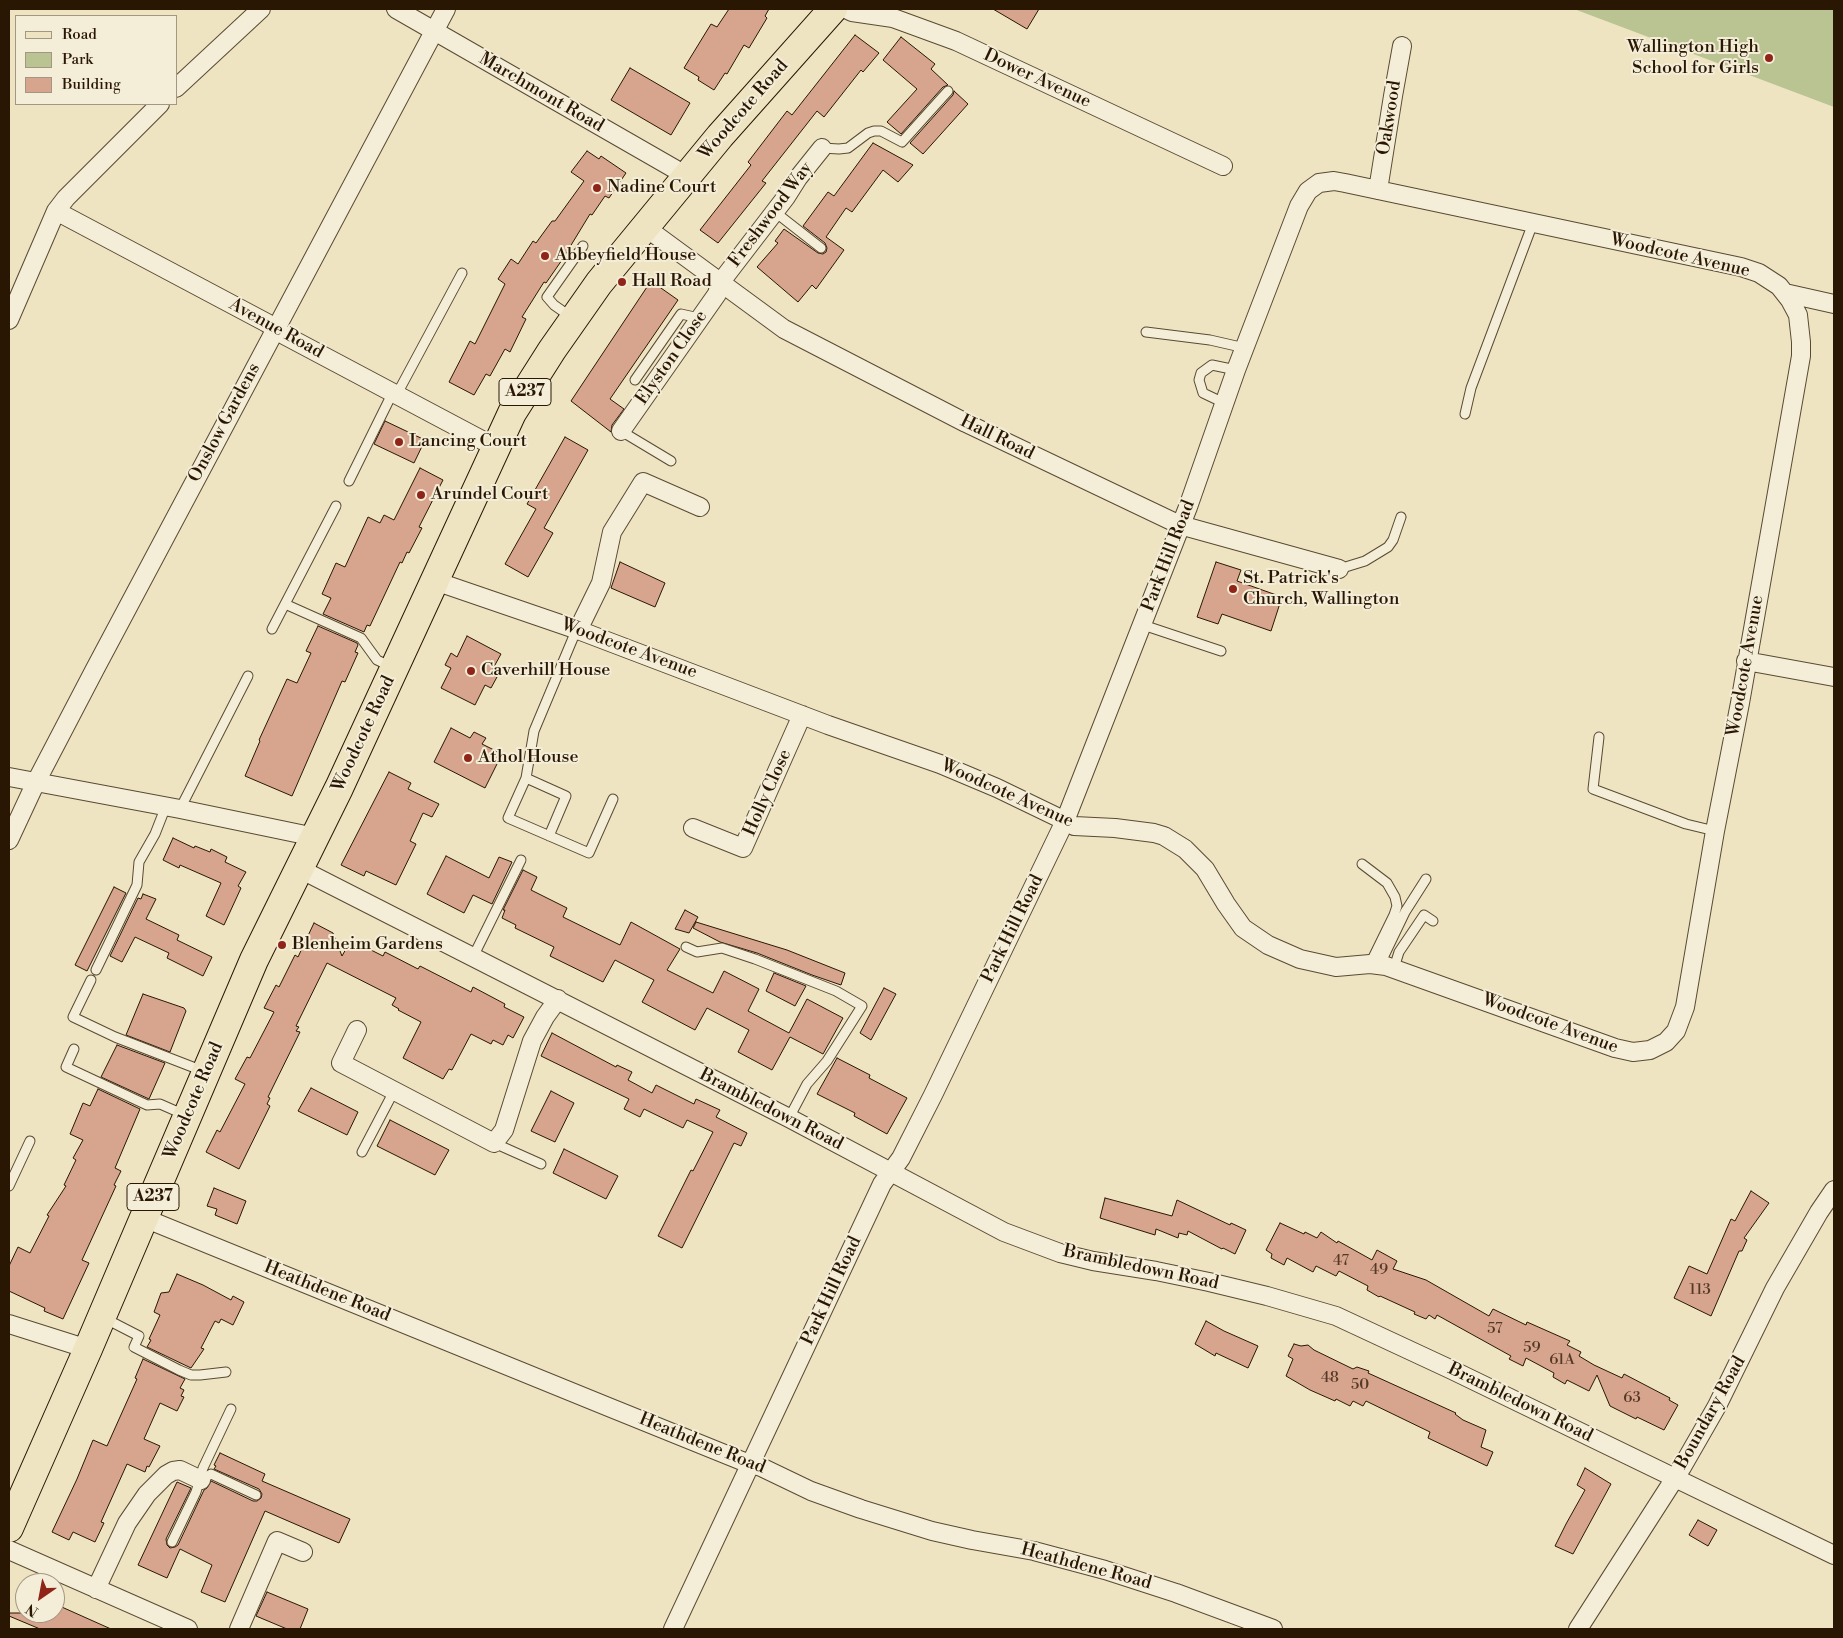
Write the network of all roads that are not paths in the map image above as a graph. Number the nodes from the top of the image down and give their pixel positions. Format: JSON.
{"nodes":[{"id":1,"x":261,"y":9,"type":"edge"},
{"id":2,"x":396,"y":9,"type":"edge"},
{"id":3,"x":446,"y":9,"type":"edge"},
{"id":4,"x":833,"y":9,"type":"edge"},
{"id":5,"x":846,"y":9,"type":"edge"},
{"id":6,"x":434,"y":32,"type":"junction"},
{"id":7,"x":1402,"y":46,"type":"dead end"},
{"id":8,"x":178,"y":86,"type":"edge"},
{"id":9,"x":948,"y":91,"type":"dead end"},
{"id":10,"x":159,"y":105,"type":"edge"},
{"id":11,"x":822,"y":148,"type":"joint"},
{"id":12,"x":1223,"y":166,"type":"dead end"},
{"id":13,"x":687,"y":176,"type":"junction"},
{"id":14,"x":1378,"y":190,"type":"junction"},
{"id":15,"x":1299,"y":206,"type":"joint"},
{"id":16,"x":56,"y":211,"type":"junction"},
{"id":17,"x":775,"y":212,"type":"junction"},
{"id":18,"x":1533,"y":223,"type":"junction"},
{"id":19,"x":645,"y":226,"type":"junction"},
{"id":20,"x":583,"y":246,"type":"dead end"},
{"id":21,"x":821,"y":248,"type":"dead end"},
{"id":22,"x":462,"y":273,"type":"dead end"},
{"id":23,"x":720,"y":283,"type":"junction"},
{"id":24,"x":1785,"y":293,"type":"junction"},
{"id":25,"x":1834,"y":304,"type":"edge"},
{"id":26,"x":699,"y":318,"type":"junction"},
{"id":27,"x":573,"y":319,"type":"junction"},
{"id":28,"x":9,"y":320,"type":"edge"},
{"id":29,"x":275,"y":328,"type":"junction"},
{"id":30,"x":1146,"y":332,"type":"dead end"},
{"id":31,"x":1244,"y":348,"type":"junction"},
{"id":32,"x":1236,"y":370,"type":"junction"},
{"id":33,"x":635,"y":380,"type":"dead end"},
{"id":34,"x":395,"y":393,"type":"junction"},
{"id":35,"x":1224,"y":403,"type":"junction"},
{"id":36,"x":1465,"y":414,"type":"dead end"},
{"id":37,"x":620,"y":431,"type":"joint"},
{"id":38,"x":496,"y":447,"type":"junction"},
{"id":39,"x":671,"y":461,"type":"dead end"},
{"id":40,"x":349,"y":481,"type":"dead end"},
{"id":41,"x":336,"y":506,"type":"dead end"},
{"id":42,"x":700,"y":507,"type":"dead end"},
{"id":43,"x":1401,"y":517,"type":"dead end"},
{"id":44,"x":1180,"y":525,"type":"junction"},
{"id":45,"x":1339,"y":569,"type":"joint"},
{"id":46,"x":435,"y":581,"type":"junction"},
{"id":47,"x":285,"y":604,"type":"junction"},
{"id":48,"x":1142,"y":625,"type":"junction"},
{"id":49,"x":272,"y":629,"type":"dead end"},
{"id":50,"x":578,"y":630,"type":"junction"},
{"id":51,"x":1221,"y":651,"type":"dead end"},
{"id":52,"x":1746,"y":661,"type":"junction"},
{"id":53,"x":395,"y":669,"type":"junction"},
{"id":54,"x":248,"y":676,"type":"dead end"},
{"id":55,"x":1834,"y":677,"type":"edge"},
{"id":56,"x":802,"y":714,"type":"junction"},
{"id":57,"x":1599,"y":737,"type":"dead end"},
{"id":58,"x":9,"y":777,"type":"edge"},
{"id":59,"x":526,"y":778,"type":"junction"},
{"id":60,"x":36,"y":782,"type":"junction"},
{"id":61,"x":613,"y":799,"type":"dead end"},
{"id":62,"x":173,"y":807,"type":"junction"},
{"id":63,"x":1065,"y":821,"type":"junction"},
{"id":64,"x":693,"y":828,"type":"dead end"},
{"id":65,"x":1715,"y":831,"type":"junction"},
{"id":66,"x":549,"y":836,"type":"junction"},
{"id":67,"x":315,"y":837,"type":"junction"},
{"id":68,"x":9,"y":840,"type":"edge"},
{"id":69,"x":521,"y":860,"type":"dead end"},
{"id":70,"x":1362,"y":864,"type":"dead end"},
{"id":71,"x":300,"y":868,"type":"junction"},
{"id":72,"x":1426,"y":879,"type":"dead end"},
{"id":73,"x":1433,"y":921,"type":"dead end"},
{"id":74,"x":686,"y":947,"type":"dead end"},
{"id":75,"x":473,"y":957,"type":"junction"},
{"id":76,"x":1381,"y":965,"type":"junction"},
{"id":77,"x":96,"y":970,"type":"dead end"},
{"id":78,"x":91,"y":980,"type":"dead end"},
{"id":79,"x":558,"y":999,"type":"junction"},
{"id":80,"x":357,"y":1030,"type":"dead end"},
{"id":81,"x":74,"y":1049,"type":"dead end"},
{"id":82,"x":205,"y":1072,"type":"junction"},
{"id":83,"x":394,"y":1091,"type":"junction"},
{"id":84,"x":187,"y":1116,"type":"junction"},
{"id":85,"x":789,"y":1118,"type":"junction"},
{"id":86,"x":30,"y":1141,"type":"dead end"},
{"id":87,"x":494,"y":1144,"type":"junction"},
{"id":88,"x":362,"y":1152,"type":"dead end"},
{"id":89,"x":541,"y":1164,"type":"dead end"},
{"id":90,"x":891,"y":1172,"type":"junction"},
{"id":91,"x":9,"y":1186,"type":"edge"},
{"id":92,"x":1834,"y":1190,"type":"edge"},
{"id":93,"x":144,"y":1218,"type":"junction"},
{"id":94,"x":102,"y":1317,"type":"junction"},
{"id":95,"x":9,"y":1324,"type":"edge"},
{"id":96,"x":88,"y":1349,"type":"junction"},
{"id":97,"x":226,"y":1372,"type":"dead end"},
{"id":98,"x":231,"y":1409,"type":"dead end"},
{"id":99,"x":751,"y":1464,"type":"junction"},
{"id":100,"x":1675,"y":1479,"type":"junction"},
{"id":101,"x":201,"y":1480,"type":"junction"},
{"id":102,"x":256,"y":1495,"type":"dead end"},
{"id":103,"x":9,"y":1528,"type":"edge"},
{"id":104,"x":172,"y":1542,"type":"dead end"},
{"id":105,"x":9,"y":1550,"type":"edge"},
{"id":106,"x":303,"y":1552,"type":"dead end"},
{"id":107,"x":1834,"y":1555,"type":"edge"},
{"id":108,"x":96,"y":1589,"type":"junction"},
{"id":109,"x":179,"y":1627,"type":"edge"},
{"id":110,"x":239,"y":1629,"type":"edge"},
{"id":111,"x":673,"y":1629,"type":"edge"},
{"id":112,"x":1273,"y":1629,"type":"edge"},
{"id":113,"x":1578,"y":1629,"type":"edge"}],
"edges":[{"from":1,"to":8,"type":"street"},
{"from":2,"to":6,"type":"street","name":"Marchmont Road"},
{"from":3,"to":6,"type":"street","name":"Onslow Gardens"},
{"from":4,"to":13,"type":"main road","name":"Woodcote Road","number":"A237"},
{"from":5,"to":12,"type":"street","name":"Dower Avenue"},
{"from":6,"to":13,"type":"street","name":"Marchmont Road"},
{"from":6,"to":29,"type":"street","name":"Onslow Gardens"},
{"from":7,"to":14,"type":"street","name":"Oakwood"},
{"from":9,"to":11,"type":"lane"},
{"from":10,"to":16,"type":"street"},
{"from":11,"to":17,"type":"street","name":"Freshwood Way"},
{"from":13,"to":19,"type":"main road","name":"Woodcote Road","number":"A237"},
{"from":14,"to":15,"type":"street","name":"Woodcote Avenue"},
{"from":14,"to":18,"type":"street","name":"Woodcote Avenue"},
{"from":15,"to":31,"type":"street","name":"Park Hill Road"},
{"from":16,"to":28,"type":"street"},
{"from":16,"to":29,"type":"street","name":"Avenue Road"},
{"from":17,"to":21,"type":"lane"},
{"from":17,"to":23,"type":"street","name":"Freshwood Way"},
{"from":18,"to":24,"type":"street","name":"Woodcote Avenue"},
{"from":18,"to":36,"type":"lane"},
{"from":19,"to":23,"type":"street","name":"Hall Road"},
{"from":19,"to":27,"type":"main road","name":"Woodcote Road","number":"A237"},
{"from":20,"to":27,"type":"lane"},
{"from":22,"to":34,"type":"lane"},
{"from":23,"to":26,"type":"street","name":"Elyston Close"},
{"from":23,"to":44,"type":"street","name":"Hall Road"},
{"from":24,"to":25,"type":"street"},
{"from":24,"to":52,"type":"street","name":"Woodcote Avenue"},
{"from":26,"to":33,"type":"lane"},
{"from":26,"to":37,"type":"street","name":"Elyston Close"},
{"from":27,"to":38,"type":"main road","name":"Woodcote Road","number":"A237"},
{"from":29,"to":34,"type":"street","name":"Avenue Road"},
{"from":29,"to":60,"type":"street","name":"Onslow Gardens"},
{"from":30,"to":31,"type":"lane"},
{"from":31,"to":32,"type":"street","name":"Park Hill Road"},
{"from":32,"to":35,"type":"street","name":"Park Hill Road"},
{"from":32,"to":35,"type":"lane"},
{"from":34,"to":38,"type":"street","name":"Avenue Road"},
{"from":34,"to":40,"type":"lane"},
{"from":35,"to":44,"type":"street","name":"Park Hill Road"},
{"from":37,"to":39,"type":"lane"},
{"from":38,"to":46,"type":"main road","name":"Woodcote Road","number":"A237"},
{"from":41,"to":47,"type":"lane"},
{"from":42,"to":50,"type":"street"},
{"from":43,"to":45,"type":"lane"},
{"from":44,"to":45,"type":"street","name":"Hall Road"},
{"from":44,"to":48,"type":"street","name":"Park Hill Road"},
{"from":46,"to":50,"type":"street","name":"Woodcote Avenue"},
{"from":46,"to":53,"type":"main road","name":"Woodcote Road","number":"A237"},
{"from":47,"to":49,"type":"lane"},
{"from":47,"to":53,"type":"lane"},
{"from":48,"to":51,"type":"lane"},
{"from":48,"to":63,"type":"street","name":"Park Hill Road"},
{"from":50,"to":56,"type":"street","name":"Woodcote Avenue"},
{"from":50,"to":59,"type":"lane"},
{"from":52,"to":55,"type":"street"},
{"from":52,"to":65,"type":"street","name":"Woodcote Avenue"},
{"from":53,"to":67,"type":"main road","name":"Woodcote Road","number":"A237"},
{"from":54,"to":62,"type":"lane"},
{"from":56,"to":63,"type":"street","name":"Woodcote Avenue"},
{"from":56,"to":64,"type":"street","name":"Holly Close"},
{"from":57,"to":65,"type":"lane"},
{"from":58,"to":60,"type":"street"},
{"from":59,"to":66,"type":"lane"},
{"from":59,"to":66,"type":"lane"},
{"from":60,"to":62,"type":"street"},
{"from":60,"to":68,"type":"street","name":"Onslow Gardens"},
{"from":61,"to":66,"type":"lane"},
{"from":62,"to":67,"type":"street"},
{"from":62,"to":77,"type":"lane"},
{"from":63,"to":76,"type":"street","name":"Woodcote Avenue"},
{"from":63,"to":90,"type":"street","name":"Park Hill Road"},
{"from":65,"to":76,"type":"street","name":"Woodcote Avenue"},
{"from":67,"to":71,"type":"main road","name":"Woodcote Road","number":"A237"},
{"from":69,"to":75,"type":"lane"},
{"from":70,"to":76,"type":"lane"},
{"from":71,"to":75,"type":"street","name":"Brambledown Road"},
{"from":71,"to":82,"type":"main road","name":"Woodcote Road","number":"A237"},
{"from":72,"to":76,"type":"lane"},
{"from":73,"to":76,"type":"lane"},
{"from":74,"to":85,"type":"lane"},
{"from":75,"to":79,"type":"street","name":"Brambledown Road"},
{"from":78,"to":82,"type":"lane"},
{"from":79,"to":85,"type":"street","name":"Brambledown Road"},
{"from":79,"to":87,"type":"street"},
{"from":80,"to":83,"type":"street"},
{"from":81,"to":84,"type":"lane"},
{"from":82,"to":84,"type":"main road","name":"Woodcote Road","number":"A237"},
{"from":83,"to":87,"type":"street"},
{"from":83,"to":88,"type":"lane"},
{"from":84,"to":93,"type":"main road","name":"Woodcote Road","number":"A237"},
{"from":85,"to":90,"type":"street","name":"Brambledown Road"},
{"from":86,"to":91,"type":"lane"},
{"from":87,"to":89,"type":"lane"},
{"from":90,"to":99,"type":"street","name":"Park Hill Road"},
{"from":90,"to":100,"type":"street","name":"Brambledown Road"},
{"from":92,"to":100,"type":"street","name":"Boundary Road"},
{"from":93,"to":94,"type":"main road","name":"Woodcote Road","number":"A237"},
{"from":93,"to":99,"type":"street","name":"Heathdene Road"},
{"from":94,"to":96,"type":"main road","name":"Woodcote Road","number":"A237"},
{"from":94,"to":97,"type":"lane"},
{"from":95,"to":96,"type":"street"},
{"from":96,"to":103,"type":"main road","name":"Woodcote Road","number":"A237"},
{"from":98,"to":101,"type":"lane"},
{"from":99,"to":111,"type":"street","name":"Park Hill Road"},
{"from":99,"to":112,"type":"street","name":"Heathdene Road"},
{"from":100,"to":107,"type":"street","name":"Brambledown Road"},
{"from":100,"to":113,"type":"street","name":"Boundary Road"},
{"from":101,"to":102,"type":"lane"},
{"from":101,"to":104,"type":"lane"},
{"from":101,"to":108,"type":"street"},
{"from":105,"to":108,"type":"street"},
{"from":106,"to":110,"type":"street"},
{"from":108,"to":109,"type":"street"}]}
